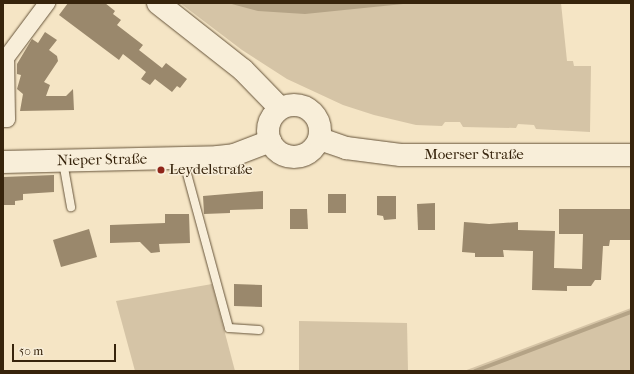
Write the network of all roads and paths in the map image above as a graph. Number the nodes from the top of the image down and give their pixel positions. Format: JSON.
{"nodes":[{"id":1,"x":47,"y":3,"type":"edge"},
{"id":2,"x":158,"y":3,"type":"edge"},
{"id":3,"x":280,"y":108,"type":"junction"},
{"id":4,"x":3,"y":119,"type":"edge"},
{"id":5,"x":320,"y":139,"type":"junction"},
{"id":6,"x":270,"y":141,"type":"junction"},
{"id":7,"x":630,"y":155,"type":"edge"},
{"id":8,"x":183,"y":158,"type":"junction"},
{"id":9,"x":62,"y":161,"type":"junction"},
{"id":10,"x":3,"y":162,"type":"edge"},
{"id":11,"x":71,"y":207,"type":"dead end"},
{"id":12,"x":259,"y":330,"type":"dead end"}],
"edges":[{"from":1,"to":4,"type":"street"},
{"from":2,"to":3,"type":"main road"},
{"from":3,"to":5,"type":"main road"},
{"from":3,"to":6,"type":"main road"},
{"from":5,"to":6,"type":"main road"},
{"from":5,"to":7,"type":"main road","name":"Moerser Straße"},
{"from":6,"to":8,"type":"main road","name":"Nieper Straße"},
{"from":8,"to":9,"type":"main road","name":"Nieper Straße"},
{"from":8,"to":12,"type":"lane"},
{"from":9,"to":10,"type":"main road","name":"Nieper Straße"},
{"from":9,"to":11,"type":"lane"}]}
